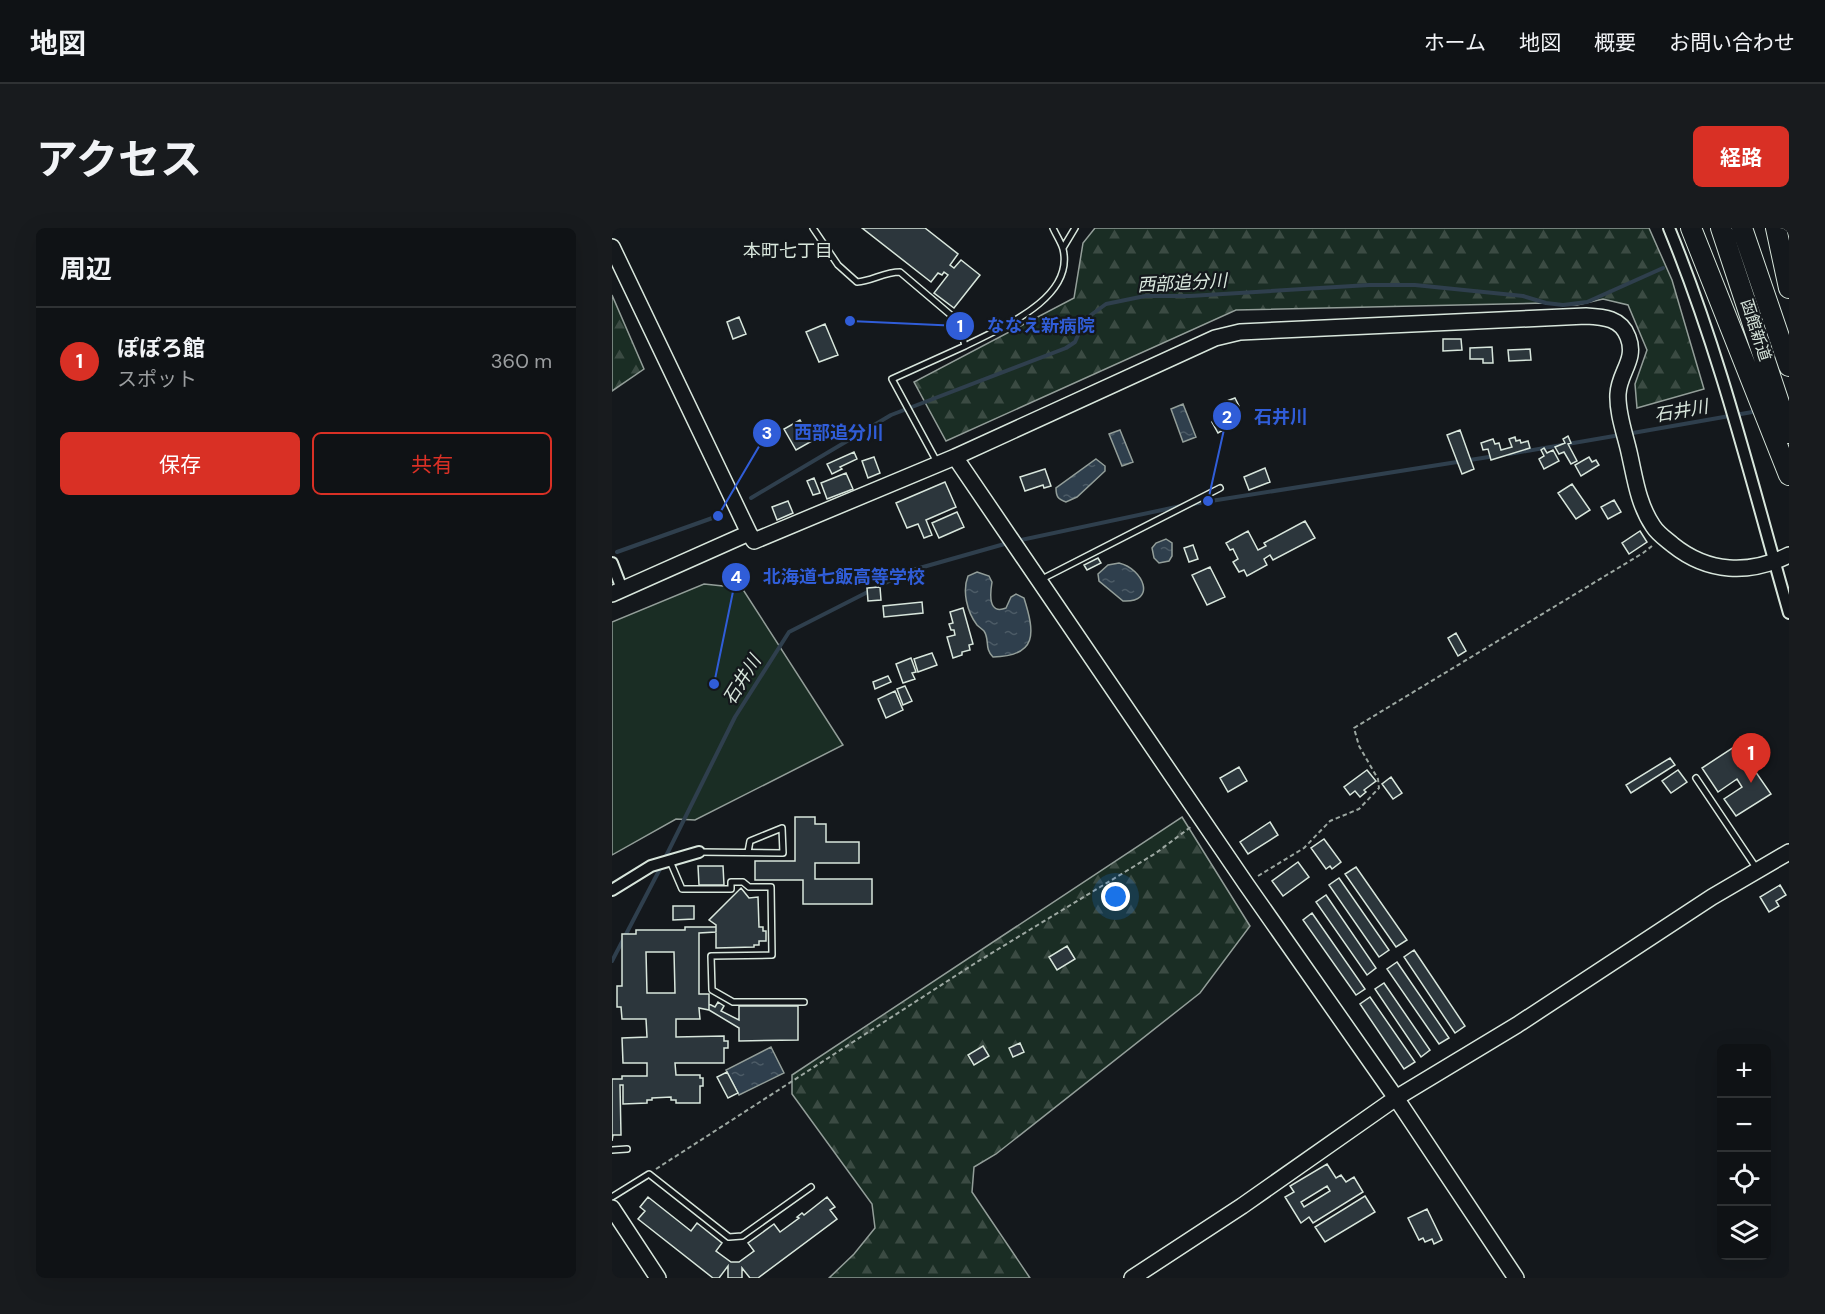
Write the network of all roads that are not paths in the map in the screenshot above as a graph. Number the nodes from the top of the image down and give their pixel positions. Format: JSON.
{"nodes":[{"id":1,"x":813,"y":228,"type":"edge"},
{"id":2,"x":1053,"y":228,"type":"edge"},
{"id":3,"x":1075,"y":228,"type":"edge"},
{"id":4,"x":1669,"y":228,"type":"edge"},
{"id":5,"x":1691,"y":228,"type":"edge"},
{"id":6,"x":1721,"y":228,"type":"edge"},
{"id":7,"x":1742,"y":228,"type":"edge"},
{"id":8,"x":1776,"y":228,"type":"edge"},
{"id":9,"x":612,"y":247,"type":"edge"},
{"id":10,"x":1063,"y":248,"type":"junction"},
{"id":11,"x":1789,"y":288,"type":"edge"},
{"id":12,"x":965,"y":346,"type":"junction"},
{"id":13,"x":1789,"y":366,"type":"edge"},
{"id":14,"x":1789,"y":433,"type":"edge"},
{"id":15,"x":955,"y":457,"type":"junction"},
{"id":16,"x":938,"y":464,"type":"junction"},
{"id":17,"x":1789,"y":476,"type":"edge"},
{"id":18,"x":1220,"y":488,"type":"dead end"},
{"id":19,"x":749,"y":533,"type":"junction"},
{"id":20,"x":1789,"y":555,"type":"edge"},
{"id":21,"x":1775,"y":562,"type":"junction"},
{"id":22,"x":612,"y":563,"type":"edge"},
{"id":23,"x":1039,"y":580,"type":"junction"},
{"id":24,"x":617,"y":592,"type":"edge"},
{"id":25,"x":1789,"y":613,"type":"edge"},
{"id":26,"x":1696,"y":778,"type":"dead end"},
{"id":27,"x":699,"y":852,"type":"joint"},
{"id":28,"x":748,"y":852,"type":"junction"},
{"id":29,"x":1789,"y":852,"type":"edge"},
{"id":30,"x":670,"y":861,"type":"junction"},
{"id":31,"x":1757,"y":869,"type":"junction"},
{"id":32,"x":612,"y":890,"type":"edge"},
{"id":33,"x":804,"y":1002,"type":"dead end"},
{"id":34,"x":1396,"y":1098,"type":"junction"},
{"id":35,"x":627,"y":1149,"type":"dead end"},
{"id":36,"x":612,"y":1150,"type":"edge"},
{"id":37,"x":811,"y":1186,"type":"dead end"},
{"id":38,"x":612,"y":1197,"type":"edge"},
{"id":39,"x":612,"y":1208,"type":"edge"},
{"id":40,"x":658,"y":1278,"type":"edge"},
{"id":41,"x":1132,"y":1278,"type":"edge"},
{"id":42,"x":1516,"y":1278,"type":"edge"}],
"edges":[{"from":1,"to":12,"type":"lane"},
{"from":2,"to":10,"type":"lane"},
{"from":3,"to":10,"type":"lane"},
{"from":4,"to":21,"type":"street"},
{"from":5,"to":17,"type":"highway"},
{"from":6,"to":14,"type":"highway","name":"函館新道"},
{"from":7,"to":13,"type":"highway","name":"函館新道"},
{"from":8,"to":11,"type":"highway"},
{"from":9,"to":19,"type":"street"},
{"from":10,"to":12,"type":"lane"},
{"from":12,"to":16,"type":"lane"},
{"from":15,"to":16,"type":"street"},
{"from":15,"to":21,"type":"street"},
{"from":15,"to":23,"type":"street"},
{"from":16,"to":19,"type":"street"},
{"from":18,"to":23,"type":"lane"},
{"from":19,"to":24,"type":"street"},
{"from":20,"to":21,"type":"street"},
{"from":21,"to":25,"type":"street"},
{"from":22,"to":24,"type":"street"},
{"from":23,"to":34,"type":"street"},
{"from":26,"to":31,"type":"lane"},
{"from":27,"to":28,"type":"lane"},
{"from":27,"to":30,"type":"street"},
{"from":28,"to":28,"type":"lane"},
{"from":29,"to":31,"type":"street"},
{"from":30,"to":32,"type":"street"},
{"from":30,"to":33,"type":"lane"},
{"from":31,"to":34,"type":"street"},
{"from":34,"to":41,"type":"street"},
{"from":34,"to":42,"type":"street"},
{"from":35,"to":36,"type":"lane"},
{"from":37,"to":38,"type":"lane"},
{"from":39,"to":40,"type":"street"}]}
